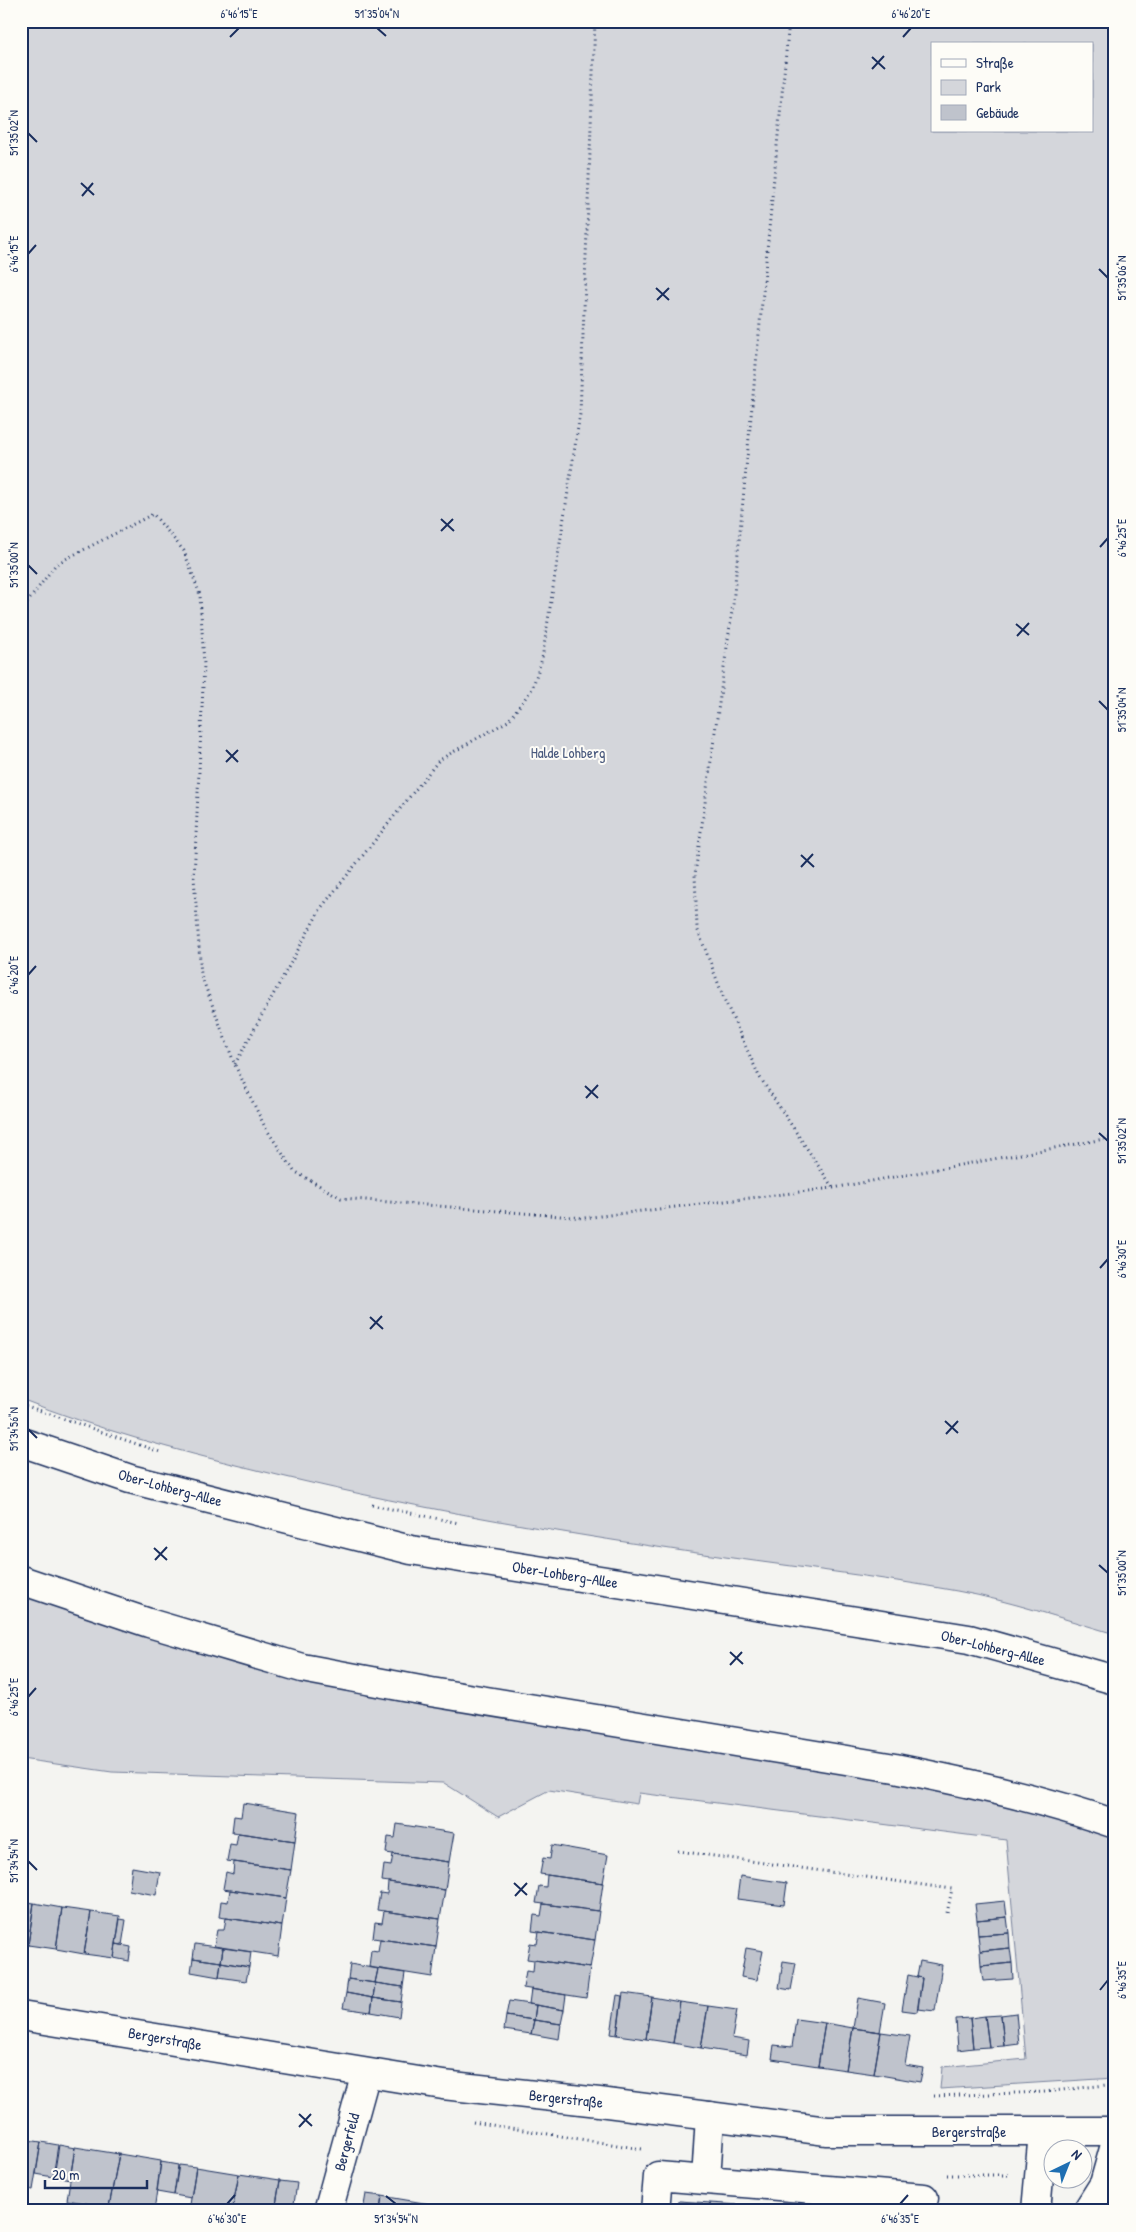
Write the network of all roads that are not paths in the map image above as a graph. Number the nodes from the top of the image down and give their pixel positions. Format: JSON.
{"nodes":[{"id":1,"x":21,"y":1442,"type":"edge"},
{"id":2,"x":21,"y":1580,"type":"edge"},
{"id":3,"x":1115,"y":1680,"type":"edge"},
{"id":4,"x":1115,"y":1824,"type":"edge"},
{"id":5,"x":21,"y":2016,"type":"edge"},
{"id":6,"x":366,"y":2073,"type":"junction"},
{"id":7,"x":710,"y":2116,"type":"junction"},
{"id":8,"x":1115,"y":2131,"type":"edge"},
{"id":9,"x":1043,"y":2132,"type":"junction"},
{"id":10,"x":1115,"y":2145,"type":"edge"},
{"id":11,"x":706,"y":2180,"type":"junction"},
{"id":12,"x":924,"y":2198,"type":"dead end"},
{"id":13,"x":328,"y":2211,"type":"edge"},
{"id":14,"x":656,"y":2211,"type":"edge"},
{"id":15,"x":1036,"y":2211,"type":"edge"},
{"id":16,"x":1087,"y":2211,"type":"edge"}],
"edges":[{"from":1,"to":3,"type":"street","name":"Ober-Lohberg-Allee"},
{"from":2,"to":4,"type":"street"},
{"from":5,"to":6,"type":"street","name":"Bergerstraße"},
{"from":6,"to":7,"type":"street","name":"Bergerstraße"},
{"from":6,"to":13,"type":"street","name":"Bergerfeld"},
{"from":7,"to":9,"type":"street","name":"Bergerstraße"},
{"from":7,"to":11,"type":"street"},
{"from":8,"to":9,"type":"street","name":"Bergerstraße"},
{"from":9,"to":15,"type":"street"},
{"from":10,"to":16,"type":"street"},
{"from":11,"to":12,"type":"street"},
{"from":11,"to":14,"type":"street"}]}
